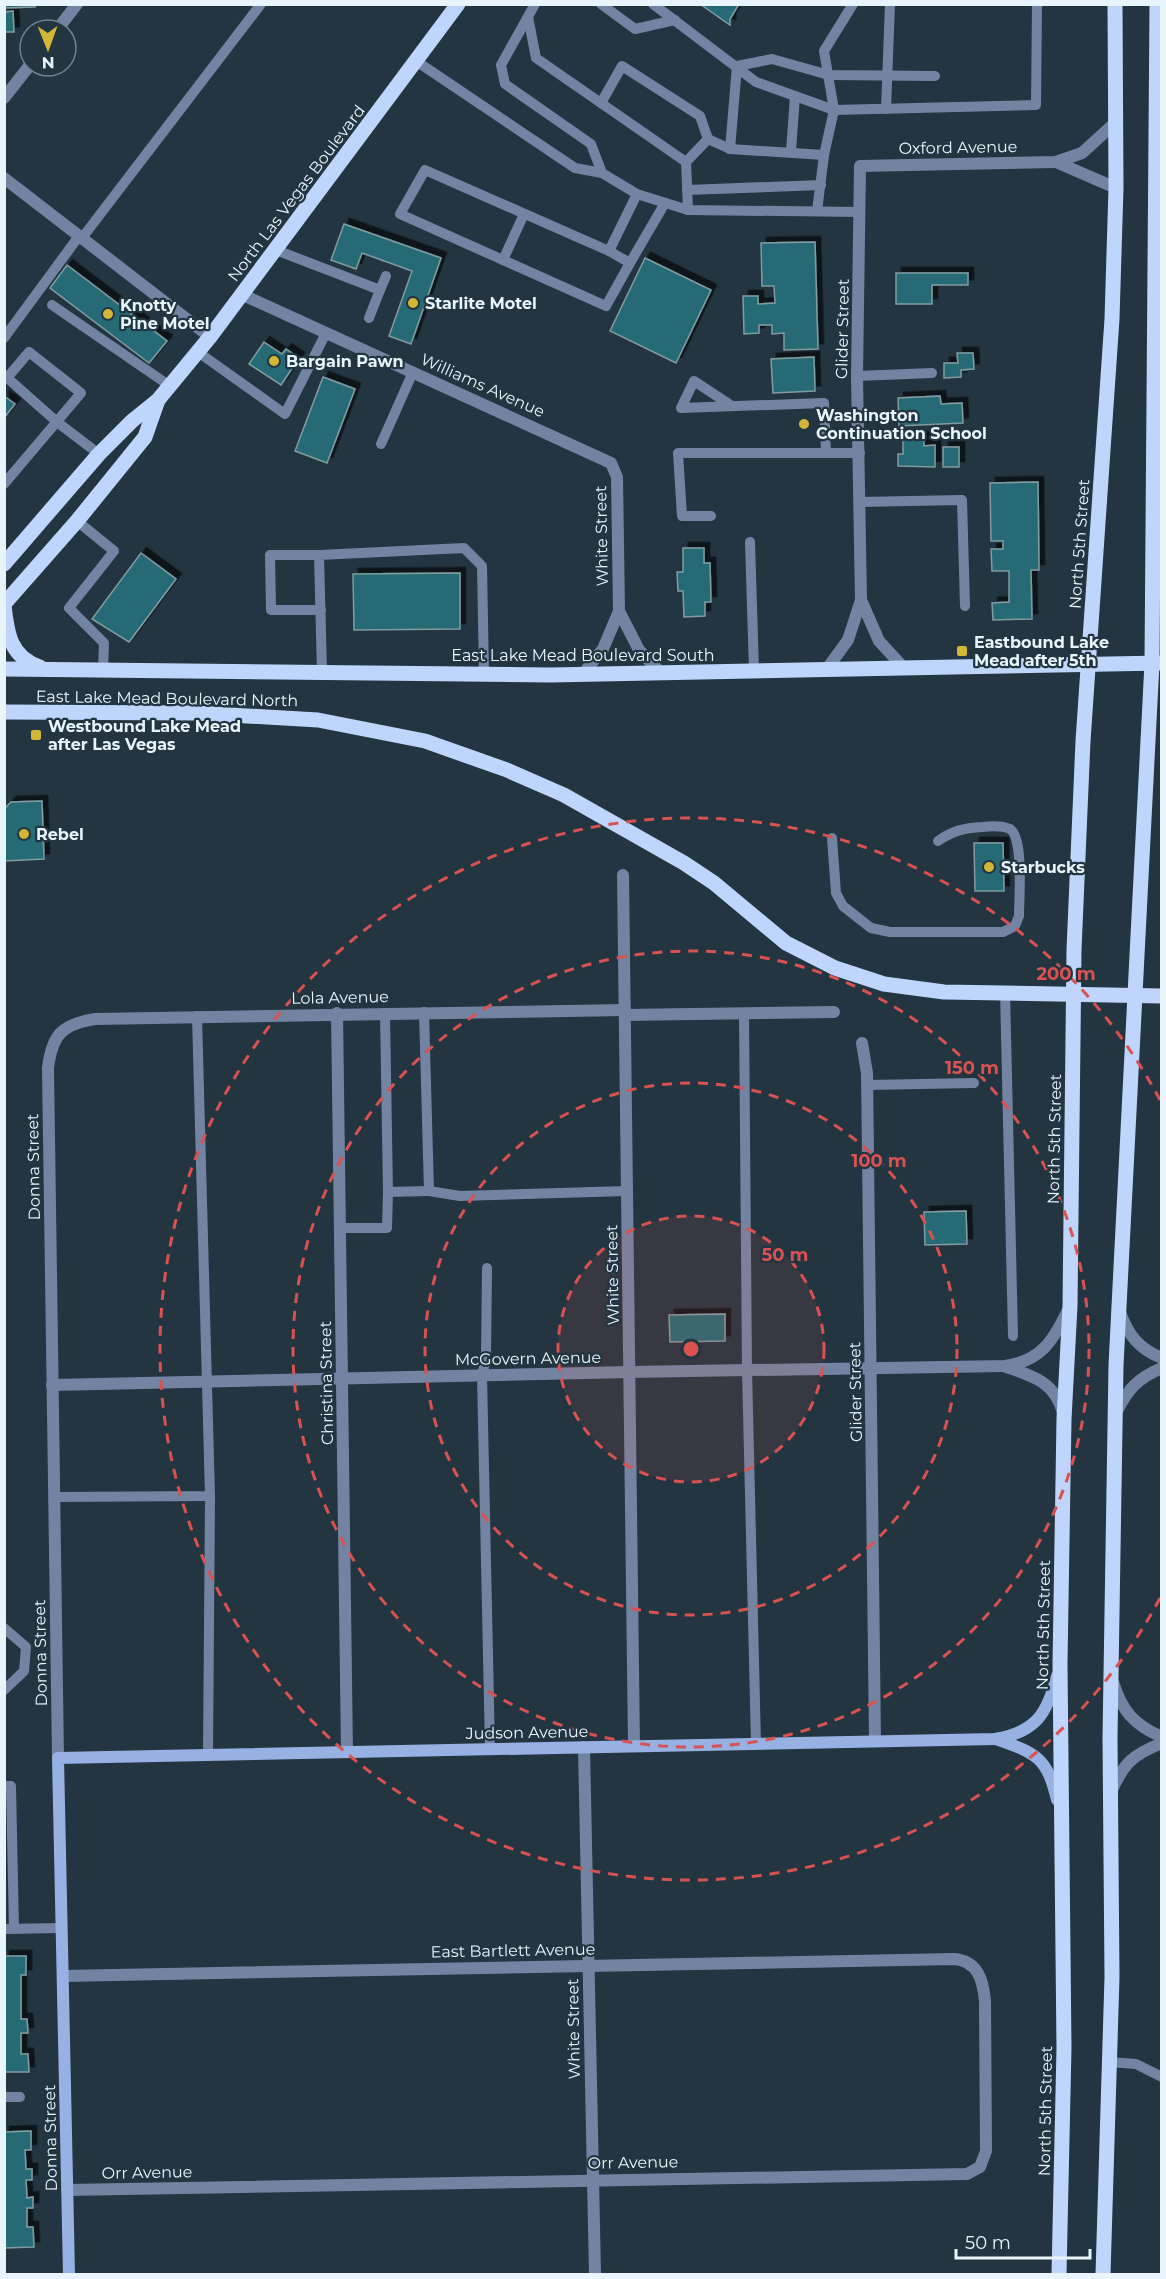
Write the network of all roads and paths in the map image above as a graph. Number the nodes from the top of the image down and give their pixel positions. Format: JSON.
{"nodes":[{"id":1,"x":77,"y":4,"type":"edge"},
{"id":2,"x":261,"y":4,"type":"edge"},
{"id":3,"x":458,"y":4,"type":"edge"},
{"id":4,"x":535,"y":4,"type":"edge"},
{"id":5,"x":601,"y":4,"type":"edge"},
{"id":6,"x":653,"y":4,"type":"edge"},
{"id":7,"x":853,"y":4,"type":"edge"},
{"id":8,"x":890,"y":4,"type":"edge"},
{"id":9,"x":1037,"y":4,"type":"edge"},
{"id":10,"x":1115,"y":4,"type":"edge"},
{"id":11,"x":1157,"y":4,"type":"edge"},
{"id":12,"x":528,"y":17,"type":"junction"},
{"id":13,"x":66,"y":18,"type":"edge"},
{"id":14,"x":675,"y":20,"type":"junction"},
{"id":15,"x":416,"y":61,"type":"junction"},
{"id":16,"x":737,"y":66,"type":"junction"},
{"id":17,"x":888,"y":74,"type":"junction"},
{"id":18,"x":829,"y":75,"type":"junction"},
{"id":19,"x":935,"y":76,"type":"dead end"},
{"id":20,"x":20,"y":78,"type":"edge"},
{"id":21,"x":795,"y":96,"type":"junction"},
{"id":22,"x":4,"y":98,"type":"edge"},
{"id":23,"x":601,"y":103,"type":"junction"},
{"id":24,"x":886,"y":109,"type":"junction"},
{"id":25,"x":834,"y":110,"type":"junction"},
{"id":26,"x":1115,"y":123,"type":"junction"},
{"id":27,"x":1160,"y":136,"type":"edge"},
{"id":28,"x":708,"y":139,"type":"junction"},
{"id":29,"x":730,"y":149,"type":"junction"},
{"id":30,"x":791,"y":151,"type":"junction"},
{"id":31,"x":824,"y":155,"type":"junction"},
{"id":32,"x":686,"y":162,"type":"junction"},
{"id":33,"x":1056,"y":162,"type":"junction"},
{"id":34,"x":860,"y":166,"type":"joint"},
{"id":35,"x":602,"y":173,"type":"junction"},
{"id":36,"x":4,"y":178,"type":"edge"},
{"id":37,"x":820,"y":185,"type":"junction"},
{"id":38,"x":1116,"y":188,"type":"junction"},
{"id":39,"x":687,"y":190,"type":"junction"},
{"id":40,"x":638,"y":194,"type":"junction"},
{"id":41,"x":1159,"y":199,"type":"edge"},
{"id":42,"x":665,"y":203,"type":"junction"},
{"id":43,"x":688,"y":210,"type":"junction"},
{"id":44,"x":818,"y":211,"type":"junction"},
{"id":45,"x":860,"y":212,"type":"junction"},
{"id":46,"x":524,"y":214,"type":"junction"},
{"id":47,"x":81,"y":237,"type":"junction"},
{"id":48,"x":276,"y":250,"type":"junction"},
{"id":49,"x":609,"y":251,"type":"junction"},
{"id":50,"x":503,"y":260,"type":"junction"},
{"id":51,"x":630,"y":263,"type":"junction"},
{"id":52,"x":386,"y":276,"type":"dead end"},
{"id":53,"x":380,"y":290,"type":"junction"},
{"id":54,"x":243,"y":295,"type":"junction"},
{"id":55,"x":52,"y":305,"type":"dead end"},
{"id":56,"x":369,"y":318,"type":"dead end"},
{"id":57,"x":326,"y":333,"type":"junction"},
{"id":58,"x":210,"y":337,"type":"junction"},
{"id":59,"x":4,"y":338,"type":"edge"},
{"id":60,"x":198,"y":352,"type":"junction"},
{"id":61,"x":413,"y":372,"type":"junction"},
{"id":62,"x":932,"y":373,"type":"dead end"},
{"id":63,"x":6,"y":376,"type":"edge"},
{"id":64,"x":857,"y":376,"type":"junction"},
{"id":65,"x":170,"y":386,"type":"junction"},
{"id":66,"x":158,"y":400,"type":"junction"},
{"id":67,"x":732,"y":406,"type":"dead end"},
{"id":68,"x":57,"y":422,"type":"junction"},
{"id":69,"x":381,"y":444,"type":"dead end"},
{"id":70,"x":826,"y":453,"type":"junction"},
{"id":71,"x":860,"y":453,"type":"junction"},
{"id":72,"x":99,"y":454,"type":"junction"},
{"id":73,"x":611,"y":463,"type":"joint"},
{"id":74,"x":4,"y":484,"type":"edge"},
{"id":75,"x":861,"y":502,"type":"junction"},
{"id":76,"x":711,"y":516,"type":"dead end"},
{"id":77,"x":76,"y":521,"type":"junction"},
{"id":78,"x":750,"y":542,"type":"dead end"},
{"id":79,"x":319,"y":555,"type":"junction"},
{"id":80,"x":4,"y":564,"type":"edge"},
{"id":81,"x":861,"y":600,"type":"junction"},
{"id":82,"x":4,"y":604,"type":"edge"},
{"id":83,"x":965,"y":606,"type":"dead end"},
{"id":84,"x":321,"y":610,"type":"junction"},
{"id":85,"x":619,"y":611,"type":"junction"},
{"id":86,"x":1088,"y":662,"type":"junction"},
{"id":87,"x":1157,"y":663,"type":"edge"},
{"id":88,"x":904,"y":668,"type":"junction"},
{"id":89,"x":4,"y":669,"type":"edge"},
{"id":90,"x":48,"y":670,"type":"junction"},
{"id":91,"x":826,"y":670,"type":"junction"},
{"id":92,"x":103,"y":671,"type":"junction"},
{"id":93,"x":754,"y":671,"type":"junction"},
{"id":94,"x":322,"y":672,"type":"junction"},
{"id":95,"x":661,"y":673,"type":"junction"},
{"id":96,"x":583,"y":674,"type":"junction"},
{"id":97,"x":484,"y":675,"type":"junction"},
{"id":98,"x":4,"y":712,"type":"edge"},
{"id":99,"x":832,"y":838,"type":"dead end"},
{"id":100,"x":938,"y":840,"type":"dead end"},
{"id":101,"x":623,"y":876,"type":"dead end"},
{"id":102,"x":1005,"y":992,"type":"junction"},
{"id":103,"x":1074,"y":993,"type":"junction"},
{"id":104,"x":1161,"y":996,"type":"edge"},
{"id":105,"x":1137,"y":997,"type":"junction"},
{"id":106,"x":424,"y":1012,"type":"junction"},
{"id":107,"x":834,"y":1012,"type":"dead end"},
{"id":108,"x":338,"y":1013,"type":"junction"},
{"id":109,"x":385,"y":1013,"type":"junction"},
{"id":110,"x":625,"y":1013,"type":"junction"},
{"id":111,"x":744,"y":1013,"type":"junction"},
{"id":112,"x":196,"y":1017,"type":"junction"},
{"id":113,"x":60,"y":1033,"type":"joint"},
{"id":114,"x":862,"y":1043,"type":"dead end"},
{"id":115,"x":974,"y":1083,"type":"dead end"},
{"id":116,"x":867,"y":1085,"type":"junction"},
{"id":117,"x":429,"y":1191,"type":"junction"},
{"id":118,"x":627,"y":1191,"type":"junction"},
{"id":119,"x":388,"y":1192,"type":"junction"},
{"id":120,"x":340,"y":1228,"type":"junction"},
{"id":121,"x":487,"y":1268,"type":"dead end"},
{"id":122,"x":1070,"y":1306,"type":"junction"},
{"id":123,"x":1119,"y":1309,"type":"junction"},
{"id":124,"x":1013,"y":1336,"type":"dead end"},
{"id":125,"x":1161,"y":1358,"type":"edge"},
{"id":126,"x":1005,"y":1366,"type":"junction"},
{"id":127,"x":871,"y":1368,"type":"junction"},
{"id":128,"x":1161,"y":1368,"type":"edge"},
{"id":129,"x":747,"y":1370,"type":"junction"},
{"id":130,"x":629,"y":1372,"type":"junction"},
{"id":131,"x":482,"y":1375,"type":"junction"},
{"id":132,"x":342,"y":1379,"type":"junction"},
{"id":133,"x":206,"y":1382,"type":"junction"},
{"id":134,"x":52,"y":1385,"type":"junction"},
{"id":135,"x":1115,"y":1415,"type":"junction"},
{"id":136,"x":1064,"y":1419,"type":"junction"},
{"id":137,"x":210,"y":1496,"type":"junction"},
{"id":138,"x":54,"y":1497,"type":"junction"},
{"id":139,"x":4,"y":1629,"type":"edge"},
{"id":140,"x":1060,"y":1664,"type":"junction"},
{"id":141,"x":1111,"y":1676,"type":"junction"},
{"id":142,"x":4,"y":1690,"type":"edge"},
{"id":143,"x":1161,"y":1737,"type":"edge"},
{"id":144,"x":995,"y":1739,"type":"junction"},
{"id":145,"x":875,"y":1741,"type":"junction"},
{"id":146,"x":1161,"y":1743,"type":"edge"},
{"id":147,"x":756,"y":1744,"type":"junction"},
{"id":148,"x":634,"y":1746,"type":"junction"},
{"id":149,"x":585,"y":1747,"type":"junction"},
{"id":150,"x":490,"y":1749,"type":"junction"},
{"id":151,"x":347,"y":1752,"type":"junction"},
{"id":152,"x":208,"y":1755,"type":"junction"},
{"id":153,"x":58,"y":1758,"type":"junction"},
{"id":154,"x":4,"y":1786,"type":"edge"},
{"id":155,"x":1111,"y":1793,"type":"junction"},
{"id":156,"x":1062,"y":1819,"type":"junction"},
{"id":157,"x":62,"y":1928,"type":"junction"},
{"id":158,"x":9,"y":1929,"type":"edge"},
{"id":159,"x":963,"y":1960,"type":"joint"},
{"id":160,"x":588,"y":1965,"type":"junction"},
{"id":161,"x":63,"y":1976,"type":"junction"},
{"id":162,"x":1110,"y":2062,"type":"junction"},
{"id":163,"x":1161,"y":2077,"type":"edge"},
{"id":164,"x":4,"y":2097,"type":"edge"},
{"id":165,"x":20,"y":2097,"type":"dead end"},
{"id":166,"x":593,"y":2179,"type":"junction"},
{"id":167,"x":68,"y":2190,"type":"junction"},
{"id":168,"x":69,"y":2274,"type":"edge"},
{"id":169,"x":594,"y":2274,"type":"edge"},
{"id":170,"x":1059,"y":2274,"type":"edge"},
{"id":171,"x":1103,"y":2274,"type":"edge"}],
"edges":[{"from":1,"to":13,"type":"street"},
{"from":2,"to":47,"type":"lane"},
{"from":3,"to":15,"type":"main road","name":"North Las Vegas Boulevard"},
{"from":4,"to":12,"type":"lane"},
{"from":5,"to":14,"type":"lane"},
{"from":6,"to":14,"type":"lane"},
{"from":7,"to":18,"type":"lane"},
{"from":8,"to":17,"type":"lane"},
{"from":9,"to":24,"type":"lane"},
{"from":10,"to":26,"type":"main road","name":"North 5th Street"},
{"from":11,"to":27,"type":"main road"},
{"from":12,"to":23,"type":"lane"},
{"from":12,"to":35,"type":"lane"},
{"from":14,"to":16,"type":"lane"},
{"from":15,"to":35,"type":"lane"},
{"from":15,"to":48,"type":"main road","name":"North Las Vegas Boulevard"},
{"from":16,"to":18,"type":"lane"},
{"from":16,"to":21,"type":"lane"},
{"from":16,"to":29,"type":"lane"},
{"from":17,"to":18,"type":"lane"},
{"from":17,"to":19,"type":"lane"},
{"from":17,"to":24,"type":"lane"},
{"from":18,"to":25,"type":"lane"},
{"from":20,"to":22,"type":"street"},
{"from":21,"to":25,"type":"lane"},
{"from":21,"to":30,"type":"lane"},
{"from":23,"to":28,"type":"lane"},
{"from":23,"to":32,"type":"lane"},
{"from":24,"to":25,"type":"lane"},
{"from":25,"to":31,"type":"lane"},
{"from":26,"to":33,"type":"street","name":"Oxford Avenue"},
{"from":26,"to":38,"type":"main road","name":"North 5th Street"},
{"from":27,"to":41,"type":"main road"},
{"from":28,"to":29,"type":"lane"},
{"from":28,"to":32,"type":"lane"},
{"from":29,"to":30,"type":"lane"},
{"from":30,"to":31,"type":"lane"},
{"from":31,"to":37,"type":"lane"},
{"from":32,"to":39,"type":"lane"},
{"from":33,"to":34,"type":"street","name":"Oxford Avenue"},
{"from":33,"to":38,"type":"street","name":"Oxford Avenue"},
{"from":34,"to":45,"type":"street","name":"Glider Street"},
{"from":35,"to":40,"type":"lane"},
{"from":36,"to":47,"type":"street"},
{"from":37,"to":39,"type":"lane"},
{"from":37,"to":44,"type":"lane"},
{"from":38,"to":86,"type":"main road","name":"North 5th Street"},
{"from":39,"to":43,"type":"lane"},
{"from":40,"to":42,"type":"lane"},
{"from":40,"to":49,"type":"lane"},
{"from":41,"to":87,"type":"main road"},
{"from":42,"to":43,"type":"lane"},
{"from":42,"to":51,"type":"lane"},
{"from":43,"to":44,"type":"lane"},
{"from":44,"to":45,"type":"lane"},
{"from":45,"to":64,"type":"street","name":"Glider Street"},
{"from":46,"to":49,"type":"lane"},
{"from":46,"to":50,"type":"lane"},
{"from":46,"to":50,"type":"lane"},
{"from":47,"to":58,"type":"street"},
{"from":47,"to":59,"type":"lane"},
{"from":48,"to":53,"type":"lane"},
{"from":48,"to":54,"type":"main road","name":"North Las Vegas Boulevard"},
{"from":49,"to":51,"type":"lane"},
{"from":50,"to":51,"type":"lane"},
{"from":52,"to":53,"type":"lane"},
{"from":53,"to":56,"type":"lane"},
{"from":54,"to":57,"type":"street","name":"Williams Avenue"},
{"from":54,"to":58,"type":"main road","name":"North Las Vegas Boulevard"},
{"from":55,"to":65,"type":"lane"},
{"from":57,"to":60,"type":"lane"},
{"from":57,"to":61,"type":"street","name":"Williams Avenue"},
{"from":58,"to":60,"type":"main road","name":"North Las Vegas Boulevard"},
{"from":60,"to":65,"type":"main road","name":"North Las Vegas Boulevard"},
{"from":61,"to":69,"type":"lane"},
{"from":61,"to":73,"type":"street","name":"Williams Avenue"},
{"from":62,"to":64,"type":"lane"},
{"from":63,"to":68,"type":"lane"},
{"from":63,"to":68,"type":"lane"},
{"from":64,"to":71,"type":"street","name":"Glider Street"},
{"from":65,"to":66,"type":"main road","name":"North Las Vegas Boulevard"},
{"from":66,"to":72,"type":"main road","name":"North Las Vegas Boulevard"},
{"from":66,"to":77,"type":"main road","name":"North Las Vegas Boulevard"},
{"from":67,"to":70,"type":"lane"},
{"from":68,"to":72,"type":"lane"},
{"from":68,"to":74,"type":"lane"},
{"from":70,"to":71,"type":"lane"},
{"from":70,"to":76,"type":"lane"},
{"from":71,"to":75,"type":"street","name":"Glider Street"},
{"from":72,"to":80,"type":"main road","name":"North Las Vegas Boulevard"},
{"from":73,"to":85,"type":"street","name":"White Street"},
{"from":75,"to":81,"type":"street","name":"Glider Street"},
{"from":75,"to":83,"type":"lane"},
{"from":77,"to":82,"type":"main road","name":"North Las Vegas Boulevard"},
{"from":77,"to":92,"type":"lane"},
{"from":78,"to":93,"type":"lane"},
{"from":79,"to":84,"type":"lane"},
{"from":79,"to":84,"type":"lane"},
{"from":79,"to":97,"type":"lane"},
{"from":81,"to":88,"type":"street","name":"Glider Street"},
{"from":81,"to":91,"type":"street","name":"Glider Street"},
{"from":82,"to":90,"type":"main road"},
{"from":84,"to":94,"type":"lane"},
{"from":85,"to":95,"type":"street","name":"White Street"},
{"from":85,"to":96,"type":"street","name":"White Street"},
{"from":86,"to":87,"type":"main road","name":"East Lake Mead Boulevard South"},
{"from":86,"to":88,"type":"main road","name":"East Lake Mead Boulevard South"},
{"from":86,"to":103,"type":"main road","name":"North 5th Street"},
{"from":87,"to":105,"type":"main road"},
{"from":88,"to":91,"type":"main road","name":"East Lake Mead Boulevard South"},
{"from":89,"to":90,"type":"main road","name":"East Lake Mead Boulevard South"},
{"from":90,"to":92,"type":"main road","name":"East Lake Mead Boulevard South"},
{"from":91,"to":93,"type":"main road","name":"East Lake Mead Boulevard South"},
{"from":92,"to":94,"type":"main road","name":"East Lake Mead Boulevard South"},
{"from":93,"to":95,"type":"main road","name":"East Lake Mead Boulevard South"},
{"from":94,"to":97,"type":"main road","name":"East Lake Mead Boulevard South"},
{"from":95,"to":96,"type":"main road","name":"East Lake Mead Boulevard South"},
{"from":96,"to":97,"type":"main road","name":"East Lake Mead Boulevard South"},
{"from":98,"to":102,"type":"main road","name":"East Lake Mead Boulevard North"},
{"from":99,"to":100,"type":"lane"},
{"from":101,"to":110,"type":"street","name":"White Street"},
{"from":102,"to":103,"type":"main road","name":"East Lake Mead Boulevard North"},
{"from":102,"to":124,"type":"lane"},
{"from":103,"to":105,"type":"main road","name":"East Lake Mead Boulevard North"},
{"from":103,"to":122,"type":"main road","name":"North 5th Street"},
{"from":104,"to":105,"type":"main road","name":"East Lake Mead Boulevard North"},
{"from":105,"to":123,"type":"main road"},
{"from":106,"to":109,"type":"street","name":"Lola Avenue"},
{"from":106,"to":110,"type":"street","name":"Lola Avenue"},
{"from":106,"to":117,"type":"lane"},
{"from":107,"to":111,"type":"street","name":"Lola Avenue"},
{"from":108,"to":109,"type":"street","name":"Lola Avenue"},
{"from":108,"to":112,"type":"street","name":"Lola Avenue"},
{"from":108,"to":120,"type":"street","name":"Christina Street"},
{"from":109,"to":119,"type":"lane"},
{"from":110,"to":111,"type":"street","name":"Lola Avenue"},
{"from":110,"to":118,"type":"street","name":"White Street"},
{"from":111,"to":129,"type":"lane"},
{"from":112,"to":113,"type":"street","name":"Lola Avenue"},
{"from":112,"to":133,"type":"lane"},
{"from":113,"to":134,"type":"street","name":"Donna Street"},
{"from":114,"to":116,"type":"street","name":"Glider Street"},
{"from":115,"to":116,"type":"lane"},
{"from":116,"to":127,"type":"street","name":"Glider Street"},
{"from":117,"to":118,"type":"lane"},
{"from":117,"to":119,"type":"lane"},
{"from":118,"to":130,"type":"street","name":"White Street"},
{"from":119,"to":120,"type":"lane"},
{"from":120,"to":132,"type":"street","name":"Christina Street"},
{"from":121,"to":131,"type":"lane"},
{"from":122,"to":126,"type":"street","name":"McGovern Avenue"},
{"from":122,"to":136,"type":"main road","name":"North 5th Street"},
{"from":123,"to":125,"type":"street"},
{"from":123,"to":135,"type":"main road"},
{"from":126,"to":127,"type":"street","name":"McGovern Avenue"},
{"from":126,"to":136,"type":"street","name":"McGovern Avenue"},
{"from":127,"to":129,"type":"street","name":"McGovern Avenue"},
{"from":127,"to":145,"type":"street","name":"Glider Street"},
{"from":128,"to":135,"type":"street"},
{"from":129,"to":130,"type":"street","name":"McGovern Avenue"},
{"from":129,"to":147,"type":"lane"},
{"from":130,"to":131,"type":"street","name":"McGovern Avenue"},
{"from":130,"to":148,"type":"street","name":"White Street"},
{"from":131,"to":132,"type":"street","name":"McGovern Avenue"},
{"from":131,"to":150,"type":"lane"},
{"from":132,"to":133,"type":"street","name":"McGovern Avenue"},
{"from":132,"to":151,"type":"street","name":"Christina Street"},
{"from":133,"to":134,"type":"street","name":"McGovern Avenue"},
{"from":133,"to":137,"type":"lane"},
{"from":134,"to":138,"type":"street","name":"Donna Street"},
{"from":135,"to":141,"type":"main road"},
{"from":136,"to":140,"type":"main road","name":"North 5th Street"},
{"from":137,"to":138,"type":"lane"},
{"from":137,"to":152,"type":"lane"},
{"from":138,"to":153,"type":"street","name":"Donna Street"},
{"from":139,"to":142,"type":"lane"},
{"from":140,"to":144,"type":"street","name":"Judson Avenue"},
{"from":140,"to":156,"type":"main road","name":"North 5th Street"},
{"from":141,"to":143,"type":"street"},
{"from":141,"to":155,"type":"main road"},
{"from":144,"to":145,"type":"street","name":"Judson Avenue"},
{"from":144,"to":156,"type":"street","name":"Judson Avenue"},
{"from":145,"to":147,"type":"street","name":"Judson Avenue"},
{"from":146,"to":155,"type":"street"},
{"from":147,"to":148,"type":"street","name":"Judson Avenue"},
{"from":148,"to":149,"type":"street","name":"Judson Avenue"},
{"from":149,"to":150,"type":"street","name":"Judson Avenue"},
{"from":149,"to":160,"type":"street","name":"White Street"},
{"from":150,"to":151,"type":"street","name":"Judson Avenue"},
{"from":151,"to":152,"type":"street","name":"Judson Avenue"},
{"from":152,"to":153,"type":"street","name":"Judson Avenue"},
{"from":153,"to":157,"type":"street","name":"Donna Street"},
{"from":154,"to":158,"type":"lane"},
{"from":155,"to":162,"type":"main road"},
{"from":156,"to":170,"type":"main road","name":"North 5th Street"},
{"from":157,"to":158,"type":"lane"},
{"from":157,"to":161,"type":"street","name":"Donna Street"},
{"from":159,"to":160,"type":"street","name":"East Bartlett Avenue"},
{"from":159,"to":166,"type":"street","name":"Orr Avenue"},
{"from":160,"to":161,"type":"street","name":"East Bartlett Avenue"},
{"from":160,"to":166,"type":"street","name":"White Street"},
{"from":161,"to":167,"type":"street","name":"Donna Street"},
{"from":162,"to":163,"type":"lane"},
{"from":162,"to":171,"type":"main road"},
{"from":164,"to":165,"type":"lane"},
{"from":166,"to":167,"type":"street","name":"Orr Avenue"},
{"from":166,"to":169,"type":"street","name":"White Street"},
{"from":167,"to":168,"type":"street","name":"Donna Street"}]}
